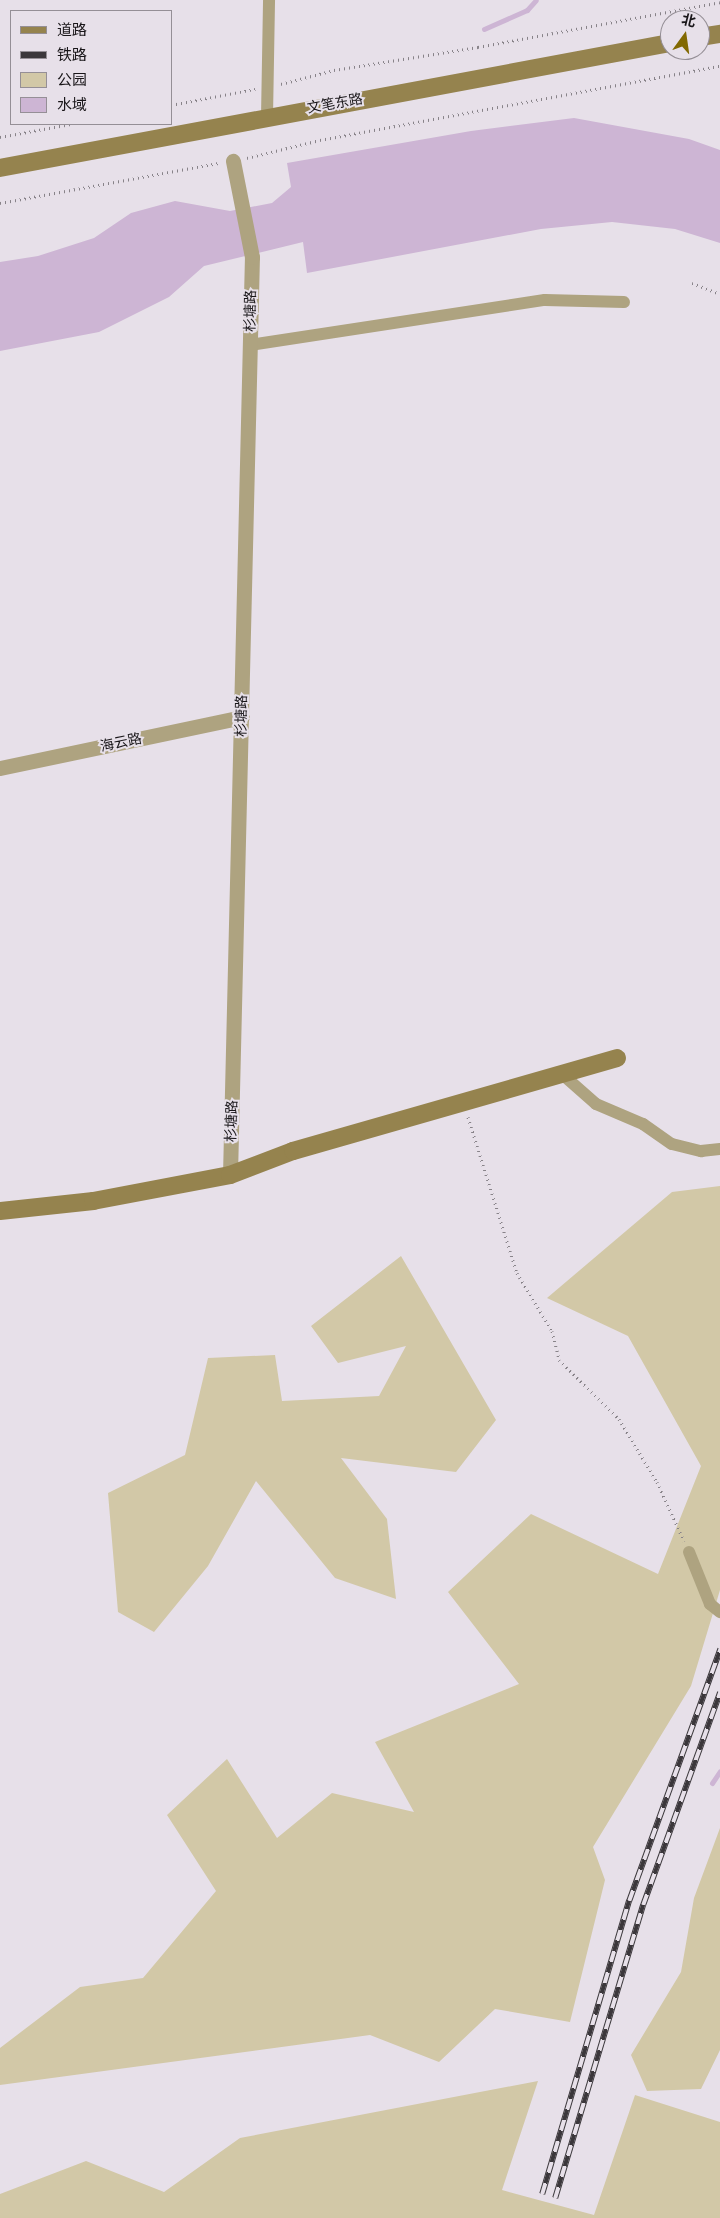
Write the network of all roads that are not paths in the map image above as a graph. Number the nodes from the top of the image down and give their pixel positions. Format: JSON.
{"nodes":[{"id":1,"x":269,"y":0,"type":"edge"},
{"id":2,"x":660,"y":45,"type":"edge"},
{"id":3,"x":268,"y":117,"type":"junction"},
{"id":4,"x":233,"y":160,"type":"road end"},
{"id":5,"x":0,"y":168,"type":"edge"},
{"id":6,"x":624,"y":302,"type":"dead end"},
{"id":7,"x":250,"y":345,"type":"junction"},
{"id":8,"x":242,"y":717,"type":"junction"},
{"id":9,"x":0,"y":768,"type":"edge"},
{"id":10,"x":617,"y":1058,"type":"dead end"},
{"id":11,"x":562,"y":1074,"type":"junction"},
{"id":12,"x":720,"y":1149,"type":"edge"},
{"id":13,"x":230,"y":1175,"type":"junction"},
{"id":14,"x":0,"y":1211,"type":"edge"},
{"id":15,"x":689,"y":1552,"type":"road end"},
{"id":16,"x":720,"y":1612,"type":"edge"}],
"edges":[{"from":1,"to":3,"type":"street"},
{"from":2,"to":3,"type":"main road","name":"文笔东路"},
{"from":3,"to":5,"type":"main road","name":"文笔东路"},
{"from":4,"to":7,"type":"street","name":"杉塘路"},
{"from":6,"to":7,"type":"street"},
{"from":7,"to":8,"type":"street","name":"杉塘路"},
{"from":8,"to":9,"type":"street","name":"海云路"},
{"from":8,"to":13,"type":"street","name":"杉塘路"},
{"from":10,"to":11,"type":"main road"},
{"from":11,"to":12,"type":"street"},
{"from":11,"to":13,"type":"main road"},
{"from":13,"to":14,"type":"main road"},
{"from":15,"to":16,"type":"street"}]}
